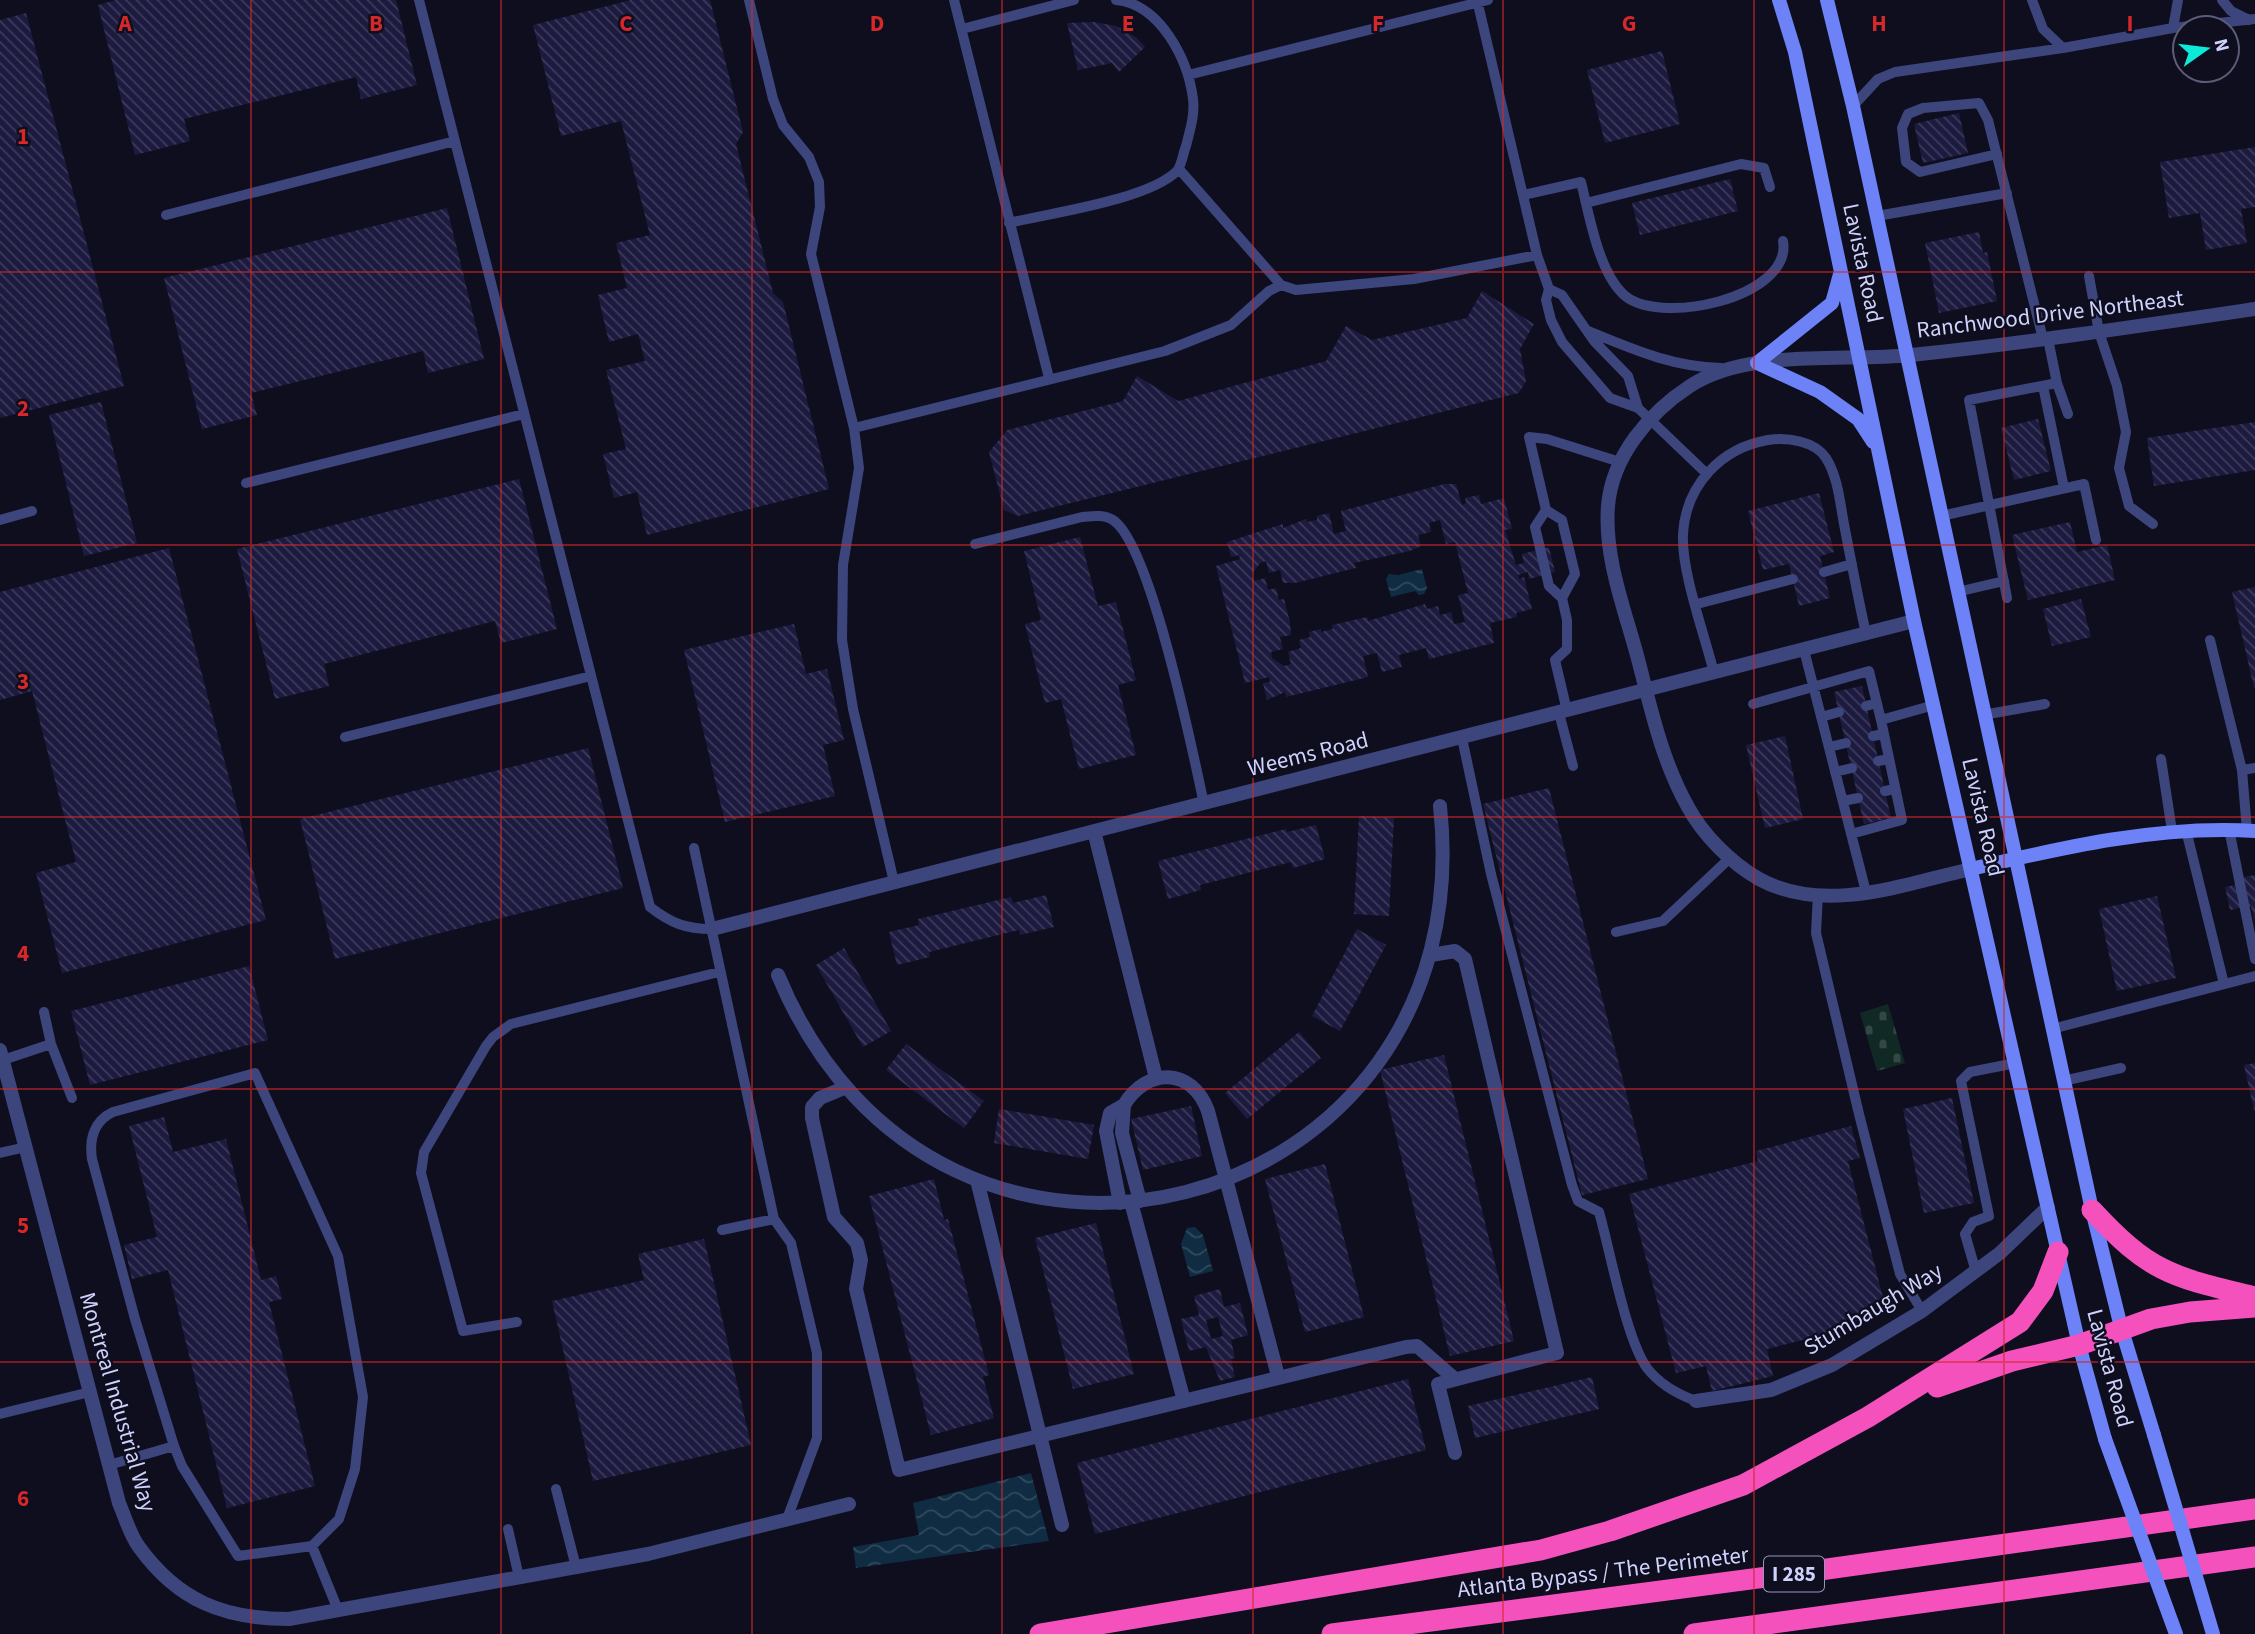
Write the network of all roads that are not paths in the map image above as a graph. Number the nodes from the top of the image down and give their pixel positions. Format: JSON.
{"nodes":[{"id":1,"x":419,"y":0,"type":"edge"},
{"id":2,"x":749,"y":0,"type":"edge"},
{"id":3,"x":954,"y":0,"type":"edge"},
{"id":4,"x":1074,"y":0,"type":"edge"},
{"id":5,"x":1116,"y":0,"type":"edge"},
{"id":6,"x":1780,"y":0,"type":"edge"},
{"id":7,"x":1827,"y":0,"type":"edge"},
{"id":8,"x":2032,"y":0,"type":"edge"},
{"id":9,"x":2222,"y":0,"type":"edge"},
{"id":10,"x":1480,"y":1,"type":"edge"},
{"id":11,"x":1136,"y":2,"type":"edge"},
{"id":12,"x":2252,"y":20,"type":"edge"},
{"id":13,"x":2171,"y":27,"type":"edge"},
{"id":14,"x":962,"y":29,"type":"junction"},
{"id":15,"x":2063,"y":48,"type":"junction"},
{"id":16,"x":1188,"y":75,"type":"junction"},
{"id":17,"x":1853,"y":106,"type":"junction"},
{"id":18,"x":454,"y":141,"type":"junction"},
{"id":19,"x":1997,"y":154,"type":"junction"},
{"id":20,"x":1178,"y":169,"type":"junction"},
{"id":21,"x":1770,"y":187,"type":"dead end"},
{"id":22,"x":2007,"y":193,"type":"junction"},
{"id":23,"x":1523,"y":195,"type":"junction"},
{"id":24,"x":1587,"y":203,"type":"junction"},
{"id":25,"x":166,"y":215,"type":"dead end"},
{"id":26,"x":1877,"y":216,"type":"junction"},
{"id":27,"x":1009,"y":223,"type":"junction"},
{"id":28,"x":1783,"y":241,"type":"dead end"},
{"id":29,"x":1537,"y":256,"type":"junction"},
{"id":30,"x":1842,"y":269,"type":"junction"},
{"id":31,"x":2089,"y":276,"type":"dead end"},
{"id":32,"x":1281,"y":285,"type":"junction"},
{"id":33,"x":1549,"y":289,"type":"junction"},
{"id":34,"x":2255,"y":309,"type":"edge"},
{"id":35,"x":1586,"y":330,"type":"junction"},
{"id":36,"x":2099,"y":332,"type":"junction"},
{"id":37,"x":2045,"y":339,"type":"junction"},
{"id":38,"x":1907,"y":355,"type":"junction"},
{"id":39,"x":1860,"y":358,"type":"junction"},
{"id":40,"x":1757,"y":363,"type":"junction"},
{"id":41,"x":1732,"y":368,"type":"junction"},
{"id":42,"x":1049,"y":378,"type":"junction"},
{"id":43,"x":2057,"y":383,"type":"junction"},
{"id":44,"x":2042,"y":386,"type":"junction"},
{"id":45,"x":1638,"y":408,"type":"junction"},
{"id":46,"x":524,"y":414,"type":"junction"},
{"id":47,"x":2068,"y":414,"type":"dead end"},
{"id":48,"x":1650,"y":420,"type":"junction"},
{"id":49,"x":855,"y":428,"type":"junction"},
{"id":50,"x":1879,"y":452,"type":"junction"},
{"id":51,"x":1620,"y":462,"type":"junction"},
{"id":52,"x":1707,"y":474,"type":"junction"},
{"id":53,"x":246,"y":483,"type":"dead end"},
{"id":54,"x":2064,"y":488,"type":"junction"},
{"id":55,"x":1989,"y":505,"type":"junction"},
{"id":56,"x":32,"y":510,"type":"dead end"},
{"id":57,"x":1546,"y":510,"type":"junction"},
{"id":58,"x":1941,"y":516,"type":"junction"},
{"id":59,"x":0,"y":520,"type":"edge"},
{"id":60,"x":2153,"y":524,"type":"dead end"},
{"id":61,"x":2096,"y":540,"type":"dead end"},
{"id":62,"x":975,"y":544,"type":"dead end"},
{"id":63,"x":1852,"y":564,"type":"junction"},
{"id":64,"x":1824,"y":572,"type":"dead end"},
{"id":65,"x":1793,"y":579,"type":"dead end"},
{"id":66,"x":2004,"y":581,"type":"junction"},
{"id":67,"x":1957,"y":592,"type":"junction"},
{"id":68,"x":1562,"y":597,"type":"junction"},
{"id":69,"x":2007,"y":598,"type":"dead end"},
{"id":70,"x":1697,"y":604,"type":"junction"},
{"id":71,"x":1914,"y":621,"type":"junction"},
{"id":72,"x":1866,"y":634,"type":"junction"},
{"id":73,"x":2210,"y":640,"type":"dead end"},
{"id":74,"x":1804,"y":650,"type":"junction"},
{"id":75,"x":1714,"y":673,"type":"junction"},
{"id":76,"x":591,"y":676,"type":"junction"},
{"id":77,"x":1813,"y":685,"type":"junction"},
{"id":78,"x":1645,"y":691,"type":"junction"},
{"id":79,"x":1877,"y":703,"type":"junction"},
{"id":80,"x":1752,"y":704,"type":"dead end"},
{"id":81,"x":2045,"y":704,"type":"dead end"},
{"id":82,"x":1934,"y":705,"type":"junction"},
{"id":83,"x":1866,"y":706,"type":"dead end"},
{"id":84,"x":1563,"y":712,"type":"junction"},
{"id":85,"x":1839,"y":712,"type":"dead end"},
{"id":86,"x":1983,"y":715,"type":"junction"},
{"id":87,"x":1821,"y":717,"type":"junction"},
{"id":88,"x":1881,"y":720,"type":"junction"},
{"id":89,"x":1884,"y":734,"type":"junction"},
{"id":90,"x":1873,"y":736,"type":"dead end"},
{"id":91,"x":345,"y":737,"type":"dead end"},
{"id":92,"x":1462,"y":738,"type":"junction"},
{"id":93,"x":1846,"y":743,"type":"dead end"},
{"id":94,"x":1829,"y":747,"type":"junction"},
{"id":95,"x":2161,"y":759,"type":"dead end"},
{"id":96,"x":1573,"y":766,"type":"dead end"},
{"id":97,"x":1852,"y":768,"type":"dead end"},
{"id":98,"x":2255,"y":768,"type":"edge"},
{"id":99,"x":2242,"y":770,"type":"junction"},
{"id":100,"x":1835,"y":772,"type":"junction"},
{"id":101,"x":1858,"y":798,"type":"dead end"},
{"id":102,"x":1843,"y":801,"type":"junction"},
{"id":103,"x":1204,"y":804,"type":"junction"},
{"id":104,"x":1440,"y":806,"type":"dead end"},
{"id":105,"x":2229,"y":830,"type":"junction"},
{"id":106,"x":1094,"y":831,"type":"junction"},
{"id":107,"x":2179,"y":831,"type":"junction"},
{"id":108,"x":2251,"y":831,"type":"edge"},
{"id":109,"x":1851,"y":834,"type":"junction"},
{"id":110,"x":694,"y":848,"type":"dead end"},
{"id":111,"x":1731,"y":857,"type":"junction"},
{"id":112,"x":2014,"y":859,"type":"junction"},
{"id":113,"x":1971,"y":869,"type":"junction"},
{"id":114,"x":894,"y":882,"type":"junction"},
{"id":115,"x":1866,"y":892,"type":"junction"},
{"id":116,"x":1818,"y":894,"type":"junction"},
{"id":117,"x":712,"y":929,"type":"junction"},
{"id":118,"x":1616,"y":932,"type":"dead end"},
{"id":119,"x":1431,"y":955,"type":"junction"},
{"id":120,"x":2255,"y":959,"type":"edge"},
{"id":121,"x":719,"y":972,"type":"junction"},
{"id":122,"x":778,"y":975,"type":"dead end"},
{"id":123,"x":2255,"y":976,"type":"edge"},
{"id":124,"x":2224,"y":984,"type":"junction"},
{"id":125,"x":44,"y":1012,"type":"dead end"},
{"id":126,"x":2052,"y":1029,"type":"junction"},
{"id":127,"x":51,"y":1044,"type":"junction"},
{"id":128,"x":1,"y":1055,"type":"edge"},
{"id":129,"x":2017,"y":1063,"type":"junction"},
{"id":130,"x":2121,"y":1068,"type":"dead end"},
{"id":131,"x":1156,"y":1078,"type":"junction"},
{"id":132,"x":2063,"y":1081,"type":"junction"},
{"id":133,"x":844,"y":1088,"type":"junction"},
{"id":134,"x":72,"y":1098,"type":"dead end"},
{"id":135,"x":26,"y":1147,"type":"junction"},
{"id":136,"x":0,"y":1153,"type":"edge"},
{"id":137,"x":977,"y":1180,"type":"junction"},
{"id":138,"x":1227,"y":1180,"type":"junction"},
{"id":139,"x":1130,"y":1202,"type":"junction"},
{"id":140,"x":2048,"y":1207,"type":"junction"},
{"id":141,"x":2092,"y":1210,"type":"junction"},
{"id":142,"x":774,"y":1219,"type":"junction"},
{"id":143,"x":722,"y":1230,"type":"dead end"},
{"id":144,"x":2058,"y":1252,"type":"junction"},
{"id":145,"x":1976,"y":1272,"type":"junction"},
{"id":146,"x":2255,"y":1297,"type":"edge"},
{"id":147,"x":2255,"y":1307,"type":"edge"},
{"id":148,"x":1922,"y":1311,"type":"junction"},
{"id":149,"x":517,"y":1322,"type":"dead end"},
{"id":150,"x":2121,"y":1327,"type":"junction"},
{"id":151,"x":2079,"y":1345,"type":"junction"},
{"id":152,"x":1278,"y":1376,"type":"junction"},
{"id":153,"x":1455,"y":1379,"type":"junction"},
{"id":154,"x":90,"y":1392,"type":"junction"},
{"id":155,"x":1184,"y":1401,"type":"junction"},
{"id":156,"x":1696,"y":1401,"type":"joint"},
{"id":157,"x":0,"y":1414,"type":"edge"},
{"id":158,"x":1868,"y":1417,"type":"junction"},
{"id":159,"x":1039,"y":1436,"type":"junction"},
{"id":160,"x":174,"y":1446,"type":"junction"},
{"id":161,"x":1455,"y":1453,"type":"dead end"},
{"id":162,"x":109,"y":1465,"type":"junction"},
{"id":163,"x":556,"y":1489,"type":"dead end"},
{"id":164,"x":849,"y":1504,"type":"dead end"},
{"id":165,"x":2255,"y":1509,"type":"edge"},
{"id":166,"x":787,"y":1519,"type":"junction"},
{"id":167,"x":1062,"y":1525,"type":"dead end"},
{"id":168,"x":508,"y":1529,"type":"dead end"},
{"id":169,"x":312,"y":1546,"type":"junction"},
{"id":170,"x":2255,"y":1557,"type":"edge"},
{"id":171,"x":576,"y":1567,"type":"junction"},
{"id":172,"x":519,"y":1577,"type":"junction"},
{"id":173,"x":338,"y":1610,"type":"junction"},
{"id":174,"x":1040,"y":1634,"type":"edge"},
{"id":175,"x":1332,"y":1634,"type":"edge"},
{"id":176,"x":1694,"y":1634,"type":"edge"},
{"id":177,"x":2176,"y":1634,"type":"edge"},
{"id":178,"x":2213,"y":1634,"type":"edge"}],
"edges":[{"from":1,"to":18,"type":"lane"},
{"from":2,"to":49,"type":"lane"},
{"from":3,"to":14,"type":"lane"},
{"from":4,"to":14,"type":"lane"},
{"from":5,"to":11,"type":"lane"},
{"from":6,"to":30,"type":"main road","name":"Lavista Road"},
{"from":7,"to":17,"type":"main road","name":"Lavista Road"},
{"from":8,"to":15,"type":"lane"},
{"from":9,"to":12,"type":"lane"},
{"from":10,"to":16,"type":"lane"},
{"from":10,"to":23,"type":"lane"},
{"from":11,"to":16,"type":"lane"},
{"from":13,"to":15,"type":"lane"},
{"from":14,"to":27,"type":"lane"},
{"from":15,"to":17,"type":"lane"},
{"from":16,"to":20,"type":"lane"},
{"from":17,"to":26,"type":"main road","name":"Lavista Road"},
{"from":18,"to":25,"type":"lane"},
{"from":18,"to":46,"type":"lane"},
{"from":19,"to":19,"type":"lane"},
{"from":19,"to":22,"type":"lane"},
{"from":20,"to":27,"type":"lane"},
{"from":20,"to":32,"type":"lane"},
{"from":21,"to":24,"type":"lane"},
{"from":22,"to":26,"type":"lane"},
{"from":22,"to":37,"type":"lane"},
{"from":23,"to":24,"type":"lane"},
{"from":23,"to":29,"type":"lane"},
{"from":24,"to":28,"type":"lane"},
{"from":26,"to":38,"type":"main road","name":"Lavista Road"},
{"from":27,"to":42,"type":"lane"},
{"from":29,"to":32,"type":"lane"},
{"from":29,"to":33,"type":"lane"},
{"from":30,"to":39,"type":"main road","name":"Lavista Road"},
{"from":30,"to":40,"type":"main road"},
{"from":31,"to":36,"type":"lane"},
{"from":32,"to":42,"type":"lane"},
{"from":33,"to":35,"type":"lane"},
{"from":33,"to":45,"type":"lane"},
{"from":34,"to":36,"type":"street","name":"Ranchwood Drive Northeast"},
{"from":35,"to":41,"type":"lane"},
{"from":35,"to":45,"type":"lane"},
{"from":36,"to":37,"type":"street","name":"Ranchwood Drive Northeast"},
{"from":36,"to":60,"type":"lane"},
{"from":37,"to":38,"type":"street","name":"Ranchwood Drive Northeast"},
{"from":37,"to":43,"type":"lane"},
{"from":38,"to":39,"type":"street","name":"Ranchwood Drive Northeast"},
{"from":38,"to":58,"type":"main road","name":"Lavista Road"},
{"from":39,"to":40,"type":"street","name":"Ranchwood Drive Northeast"},
{"from":39,"to":50,"type":"main road","name":"Lavista Road"},
{"from":40,"to":41,"type":"street","name":"Ranchwood Drive Northeast"},
{"from":40,"to":50,"type":"main road"},
{"from":41,"to":48,"type":"street","name":"Ranchwood Drive Northeast"},
{"from":42,"to":49,"type":"lane"},
{"from":43,"to":44,"type":"lane"},
{"from":43,"to":47,"type":"lane"},
{"from":44,"to":54,"type":"lane"},
{"from":44,"to":55,"type":"lane"},
{"from":45,"to":48,"type":"lane"},
{"from":46,"to":53,"type":"lane"},
{"from":46,"to":76,"type":"lane"},
{"from":48,"to":51,"type":"street","name":"Ranchwood Drive Northeast"},
{"from":48,"to":52,"type":"lane"},
{"from":49,"to":114,"type":"lane"},
{"from":50,"to":71,"type":"main road","name":"Lavista Road"},
{"from":51,"to":57,"type":"lane"},
{"from":51,"to":78,"type":"street","name":"Ranchwood Drive Northeast"},
{"from":52,"to":63,"type":"lane"},
{"from":52,"to":70,"type":"lane"},
{"from":54,"to":55,"type":"lane"},
{"from":54,"to":61,"type":"lane"},
{"from":55,"to":58,"type":"lane"},
{"from":55,"to":66,"type":"lane"},
{"from":56,"to":59,"type":"lane"},
{"from":57,"to":68,"type":"lane"},
{"from":57,"to":68,"type":"lane"},
{"from":58,"to":67,"type":"main road","name":"Lavista Road"},
{"from":62,"to":103,"type":"lane"},
{"from":63,"to":64,"type":"lane"},
{"from":63,"to":72,"type":"lane"},
{"from":65,"to":70,"type":"lane"},
{"from":66,"to":67,"type":"lane"},
{"from":66,"to":69,"type":"lane"},
{"from":67,"to":86,"type":"main road","name":"Lavista Road"},
{"from":68,"to":84,"type":"lane"},
{"from":70,"to":75,"type":"lane"},
{"from":71,"to":72,"type":"street","name":"Weems Road"},
{"from":71,"to":82,"type":"main road","name":"Lavista Road"},
{"from":72,"to":74,"type":"street","name":"Weems Road"},
{"from":73,"to":99,"type":"lane"},
{"from":74,"to":75,"type":"street","name":"Weems Road"},
{"from":74,"to":77,"type":"lane"},
{"from":75,"to":78,"type":"street","name":"Weems Road"},
{"from":76,"to":91,"type":"lane"},
{"from":76,"to":117,"type":"lane"},
{"from":77,"to":79,"type":"lane"},
{"from":77,"to":80,"type":"lane"},
{"from":77,"to":87,"type":"lane"},
{"from":78,"to":84,"type":"street","name":"Weems Road"},
{"from":78,"to":111,"type":"street","name":"Ranchwood Drive Northeast"},
{"from":79,"to":83,"type":"lane"},
{"from":79,"to":88,"type":"lane"},
{"from":81,"to":86,"type":"lane"},
{"from":82,"to":88,"type":"lane"},
{"from":82,"to":113,"type":"main road","name":"Lavista Road"},
{"from":84,"to":92,"type":"street","name":"Weems Road"},
{"from":84,"to":96,"type":"lane"},
{"from":85,"to":87,"type":"lane"},
{"from":86,"to":112,"type":"main road","name":"Lavista Road"},
{"from":87,"to":94,"type":"lane"},
{"from":88,"to":89,"type":"lane"},
{"from":89,"to":90,"type":"lane"},
{"from":89,"to":109,"type":"lane"},
{"from":92,"to":103,"type":"street","name":"Weems Road"},
{"from":92,"to":156,"type":"lane"},
{"from":93,"to":94,"type":"lane"},
{"from":94,"to":100,"type":"lane"},
{"from":95,"to":107,"type":"lane"},
{"from":97,"to":100,"type":"lane"},
{"from":98,"to":99,"type":"lane"},
{"from":99,"to":108,"type":"lane"},
{"from":100,"to":102,"type":"lane"},
{"from":101,"to":102,"type":"lane"},
{"from":102,"to":109,"type":"lane"},
{"from":103,"to":106,"type":"street","name":"Weems Road"},
{"from":104,"to":119,"type":"street"},
{"from":105,"to":107,"type":"main road"},
{"from":105,"to":108,"type":"main road"},
{"from":105,"to":120,"type":"lane"},
{"from":106,"to":114,"type":"street","name":"Weems Road"},
{"from":106,"to":131,"type":"street"},
{"from":107,"to":112,"type":"main road"},
{"from":107,"to":124,"type":"lane"},
{"from":109,"to":115,"type":"lane"},
{"from":110,"to":117,"type":"lane"},
{"from":111,"to":116,"type":"street","name":"Ranchwood Drive Northeast"},
{"from":111,"to":118,"type":"lane"},
{"from":112,"to":113,"type":"main road"},
{"from":112,"to":126,"type":"main road","name":"Lavista Road"},
{"from":113,"to":115,"type":"street","name":"Ranchwood Drive Northeast"},
{"from":113,"to":129,"type":"main road","name":"Lavista Road"},
{"from":114,"to":117,"type":"street","name":"Weems Road"},
{"from":115,"to":116,"type":"street","name":"Ranchwood Drive Northeast"},
{"from":116,"to":148,"type":"lane"},
{"from":117,"to":121,"type":"lane"},
{"from":119,"to":138,"type":"street"},
{"from":119,"to":153,"type":"street"},
{"from":121,"to":142,"type":"lane"},
{"from":121,"to":149,"type":"lane"},
{"from":122,"to":133,"type":"street"},
{"from":123,"to":124,"type":"lane"},
{"from":124,"to":126,"type":"lane"},
{"from":125,"to":127,"type":"lane"},
{"from":126,"to":132,"type":"main road","name":"Lavista Road"},
{"from":127,"to":128,"type":"lane"},
{"from":127,"to":134,"type":"lane"},
{"from":128,"to":135,"type":"street","name":"Montreal Industrial Way"},
{"from":129,"to":140,"type":"main road","name":"Lavista Road"},
{"from":129,"to":145,"type":"lane"},
{"from":130,"to":132,"type":"lane"},
{"from":131,"to":138,"type":"street"},
{"from":131,"to":139,"type":"street"},
{"from":132,"to":141,"type":"main road","name":"Lavista Road"},
{"from":133,"to":137,"type":"street"},
{"from":133,"to":159,"type":"street"},
{"from":135,"to":136,"type":"lane"},
{"from":135,"to":154,"type":"street","name":"Montreal Industrial Way"},
{"from":137,"to":139,"type":"street"},
{"from":137,"to":159,"type":"street"},
{"from":138,"to":139,"type":"street"},
{"from":138,"to":152,"type":"street"},
{"from":139,"to":155,"type":"street"},
{"from":140,"to":144,"type":"main road","name":"Lavista Road"},
{"from":140,"to":145,"type":"street","name":"Stumbaugh Way"},
{"from":141,"to":146,"type":"highway"},
{"from":141,"to":150,"type":"main road","name":"Lavista Road"},
{"from":142,"to":143,"type":"lane"},
{"from":142,"to":166,"type":"lane"},
{"from":144,"to":151,"type":"main road","name":"Lavista Road"},
{"from":144,"to":158,"type":"highway"},
{"from":145,"to":148,"type":"street","name":"Stumbaugh Way"},
{"from":147,"to":150,"type":"highway"},
{"from":148,"to":156,"type":"street","name":"Stumbaugh Way"},
{"from":150,"to":151,"type":"highway"},
{"from":150,"to":178,"type":"main road","name":"Lavista Road","bridge":true},
{"from":151,"to":158,"type":"highway"},
{"from":151,"to":177,"type":"main road","name":"Lavista Road","bridge":true},
{"from":152,"to":153,"type":"street"},
{"from":152,"to":155,"type":"street"},
{"from":153,"to":161,"type":"street"},
{"from":154,"to":157,"type":"lane"},
{"from":154,"to":162,"type":"street","name":"Montreal Industrial Way"},
{"from":155,"to":159,"type":"street"},
{"from":158,"to":174,"type":"highway"},
{"from":159,"to":167,"type":"street"},
{"from":160,"to":162,"type":"lane"},
{"from":160,"to":169,"type":"lane"},
{"from":160,"to":169,"type":"lane"},
{"from":162,"to":173,"type":"street","name":"Montreal Industrial Way"},
{"from":163,"to":171,"type":"lane"},
{"from":164,"to":166,"type":"street","name":"Montreal Industrial Way"},
{"from":165,"to":175,"type":"highway","name":"Atlanta Bypass / The Perimeter","number":"I 285"},
{"from":166,"to":171,"type":"street","name":"Montreal Industrial Way"},
{"from":168,"to":172,"type":"lane"},
{"from":169,"to":173,"type":"lane"},
{"from":170,"to":176,"type":"highway","number":"I 285"},
{"from":171,"to":172,"type":"street","name":"Montreal Industrial Way"},
{"from":172,"to":173,"type":"street","name":"Montreal Industrial Way"}]}
